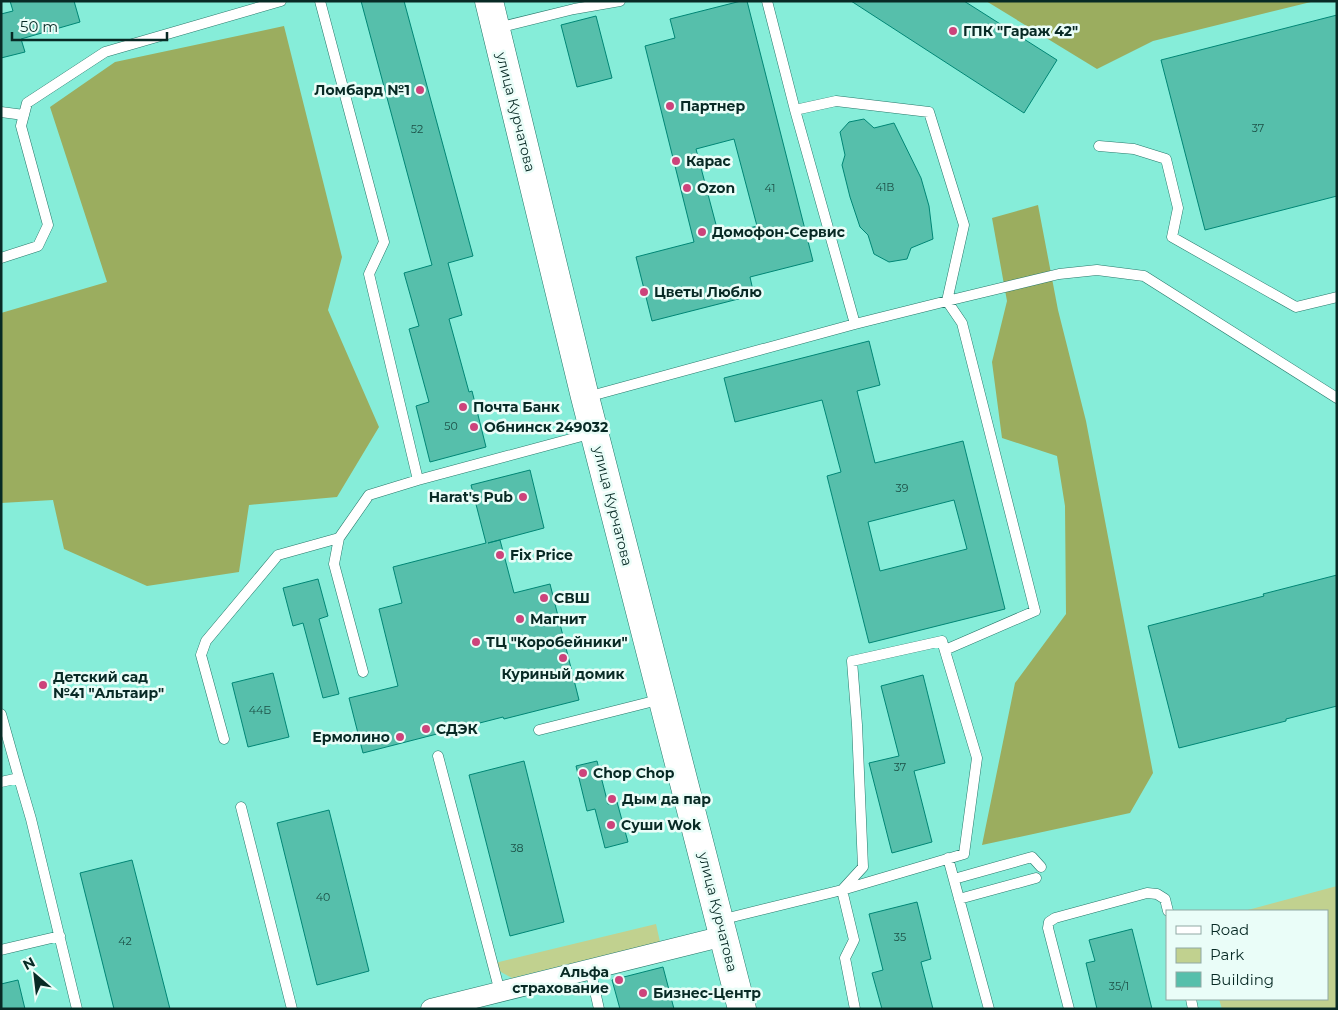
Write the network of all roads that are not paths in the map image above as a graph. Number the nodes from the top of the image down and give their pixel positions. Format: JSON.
{"nodes":[{"id":1,"x":280,"y":1,"type":"edge"},
{"id":2,"x":320,"y":1,"type":"edge"},
{"id":3,"x":489,"y":1,"type":"edge"},
{"id":4,"x":620,"y":1,"type":"edge"},
{"id":5,"x":767,"y":1,"type":"edge"},
{"id":6,"x":573,"y":5,"type":"edge"},
{"id":7,"x":495,"y":28,"type":"junction"},
{"id":8,"x":795,"y":110,"type":"junction"},
{"id":9,"x":1,"y":112,"type":"edge"},
{"id":10,"x":24,"y":115,"type":"junction"},
{"id":11,"x":1099,"y":146,"type":"dead end"},
{"id":12,"x":1,"y":258,"type":"edge"},
{"id":13,"x":1337,"y":297,"type":"edge"},
{"id":14,"x":947,"y":301,"type":"junction"},
{"id":15,"x":855,"y":324,"type":"junction"},
{"id":16,"x":586,"y":397,"type":"junction"},
{"id":17,"x":1337,"y":398,"type":"edge"},
{"id":18,"x":595,"y":433,"type":"junction"},
{"id":19,"x":418,"y":480,"type":"junction"},
{"id":20,"x":339,"y":538,"type":"junction"},
{"id":21,"x":945,"y":650,"type":"junction"},
{"id":22,"x":363,"y":672,"type":"dead end"},
{"id":23,"x":663,"y":699,"type":"junction"},
{"id":24,"x":1,"y":714,"type":"edge"},
{"id":25,"x":538,"y":730,"type":"dead end"},
{"id":26,"x":224,"y":739,"type":"dead end"},
{"id":27,"x":438,"y":756,"type":"dead end"},
{"id":28,"x":19,"y":778,"type":"junction"},
{"id":29,"x":1,"y":782,"type":"edge"},
{"id":30,"x":241,"y":807,"type":"dead end"},
{"id":31,"x":948,"y":858,"type":"junction"},
{"id":32,"x":1041,"y":866,"type":"dead end"},
{"id":33,"x":1036,"y":878,"type":"dead end"},
{"id":34,"x":954,"y":879,"type":"junction"},
{"id":35,"x":842,"y":890,"type":"junction"},
{"id":36,"x":959,"y":899,"type":"junction"},
{"id":37,"x":1168,"y":910,"type":"edge"},
{"id":38,"x":722,"y":928,"type":"junction"},
{"id":39,"x":60,"y":936,"type":"junction"},
{"id":40,"x":1,"y":950,"type":"edge"},
{"id":41,"x":590,"y":969,"type":"junction"},
{"id":42,"x":500,"y":992,"type":"junction"},
{"id":43,"x":77,"y":1009,"type":"edge"},
{"id":44,"x":292,"y":1009,"type":"edge"},
{"id":45,"x":431,"y":1009,"type":"edge"},
{"id":46,"x":600,"y":1009,"type":"edge"},
{"id":47,"x":742,"y":1009,"type":"edge"},
{"id":48,"x":855,"y":1009,"type":"edge"},
{"id":49,"x":989,"y":1009,"type":"edge"},
{"id":50,"x":1068,"y":1009,"type":"edge"}],
"edges":[{"from":1,"to":10,"type":"lane"},
{"from":2,"to":19,"type":"lane"},
{"from":3,"to":7,"type":"main road","name":"улица Курчатова"},
{"from":4,"to":6,"type":"lane"},
{"from":5,"to":8,"type":"lane"},
{"from":6,"to":7,"type":"lane"},
{"from":7,"to":16,"type":"main road","name":"улица Курчатова"},
{"from":8,"to":14,"type":"lane"},
{"from":8,"to":15,"type":"lane"},
{"from":9,"to":10,"type":"lane"},
{"from":10,"to":12,"type":"lane"},
{"from":11,"to":13,"type":"lane"},
{"from":14,"to":15,"type":"lane"},
{"from":14,"to":17,"type":"lane"},
{"from":14,"to":21,"type":"lane"},
{"from":15,"to":16,"type":"lane"},
{"from":16,"to":18,"type":"main road","name":"улица Курчатова"},
{"from":18,"to":19,"type":"lane"},
{"from":18,"to":23,"type":"main road","name":"улица Курчатова"},
{"from":19,"to":20,"type":"lane"},
{"from":20,"to":22,"type":"lane"},
{"from":20,"to":26,"type":"lane"},
{"from":21,"to":31,"type":"lane"},
{"from":21,"to":35,"type":"lane"},
{"from":23,"to":25,"type":"lane"},
{"from":23,"to":38,"type":"main road","name":"улица Курчатова"},
{"from":24,"to":28,"type":"lane"},
{"from":27,"to":42,"type":"lane"},
{"from":28,"to":29,"type":"lane"},
{"from":28,"to":39,"type":"lane"},
{"from":30,"to":44,"type":"lane"},
{"from":31,"to":34,"type":"lane"},
{"from":31,"to":35,"type":"lane"},
{"from":32,"to":34,"type":"lane"},
{"from":33,"to":36,"type":"lane"},
{"from":34,"to":36,"type":"lane"},
{"from":35,"to":38,"type":"lane"},
{"from":35,"to":48,"type":"lane"},
{"from":36,"to":49,"type":"lane"},
{"from":37,"to":50,"type":"lane"},
{"from":38,"to":41,"type":"street"},
{"from":38,"to":47,"type":"main road","name":"улица Курчатова"},
{"from":39,"to":40,"type":"lane"},
{"from":39,"to":43,"type":"lane"},
{"from":41,"to":42,"type":"street"},
{"from":41,"to":46,"type":"lane"},
{"from":42,"to":45,"type":"street"}]}
